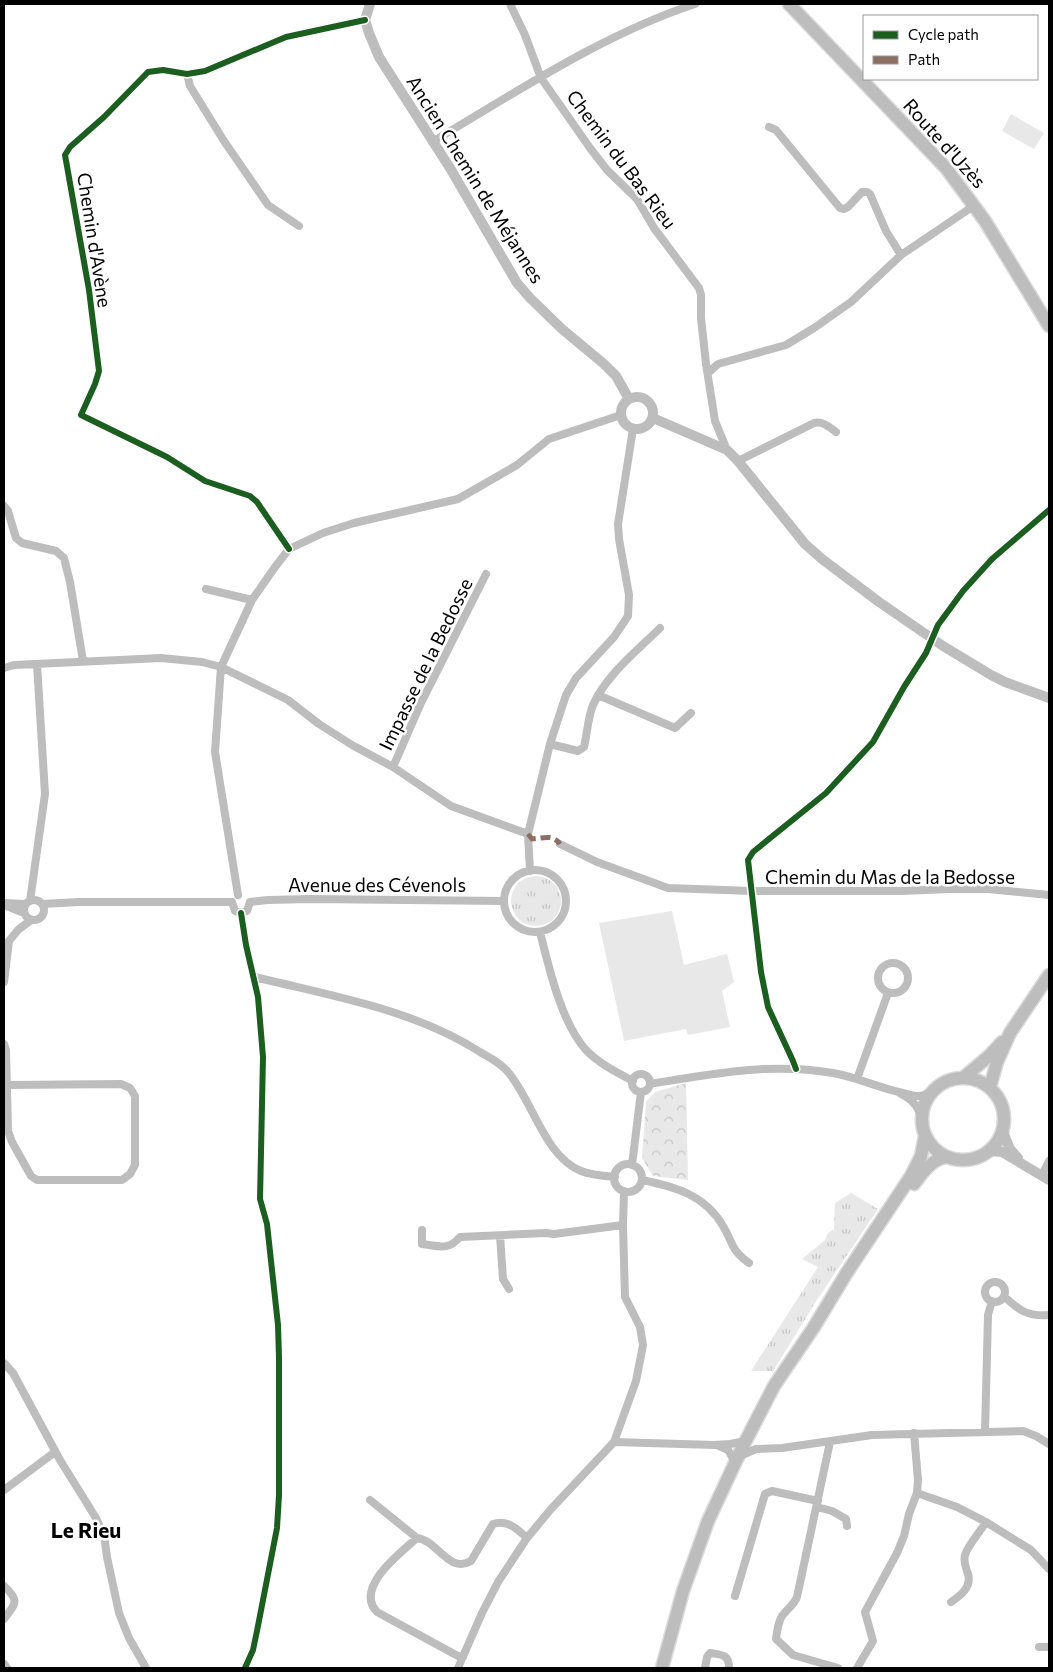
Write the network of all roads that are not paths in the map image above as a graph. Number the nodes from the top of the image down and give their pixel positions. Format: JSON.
{"nodes":[{"id":1,"x":370,"y":4,"type":"edge"},
{"id":2,"x":510,"y":4,"type":"edge"},
{"id":3,"x":695,"y":4,"type":"edge"},
{"id":4,"x":789,"y":4,"type":"edge"},
{"id":5,"x":366,"y":20,"type":"junction"},
{"id":6,"x":187,"y":74,"type":"junction"},
{"id":7,"x":541,"y":78,"type":"junction"},
{"id":8,"x":769,"y":127,"type":"dead end"},
{"id":9,"x":432,"y":142,"type":"junction"},
{"id":10,"x":975,"y":205,"type":"junction"},
{"id":11,"x":299,"y":226,"type":"dead end"},
{"id":12,"x":901,"y":255,"type":"junction"},
{"id":13,"x":1049,"y":326,"type":"edge"},
{"id":14,"x":708,"y":373,"type":"junction"},
{"id":15,"x":629,"y":399,"type":"junction"},
{"id":16,"x":621,"y":415,"type":"junction"},
{"id":17,"x":653,"y":418,"type":"junction"},
{"id":18,"x":633,"y":429,"type":"junction"},
{"id":19,"x":836,"y":432,"type":"dead end"},
{"id":20,"x":727,"y":450,"type":"junction"},
{"id":21,"x":738,"y":461,"type":"junction"},
{"id":22,"x":4,"y":506,"type":"edge"},
{"id":23,"x":1049,"y":510,"type":"edge"},
{"id":24,"x":289,"y":550,"type":"junction"},
{"id":25,"x":486,"y":574,"type":"dead end"},
{"id":26,"x":206,"y":589,"type":"dead end"},
{"id":27,"x":252,"y":600,"type":"junction"},
{"id":28,"x":660,"y":628,"type":"dead end"},
{"id":29,"x":933,"y":638,"type":"junction"},
{"id":30,"x":83,"y":661,"type":"junction"},
{"id":31,"x":37,"y":664,"type":"junction"},
{"id":32,"x":221,"y":667,"type":"junction"},
{"id":33,"x":4,"y":668,"type":"edge"},
{"id":34,"x":598,"y":695,"type":"junction"},
{"id":35,"x":1049,"y":698,"type":"edge"},
{"id":36,"x":692,"y":713,"type":"dead end"},
{"id":37,"x":550,"y":744,"type":"junction"},
{"id":38,"x":393,"y":767,"type":"junction"},
{"id":39,"x":528,"y":834,"type":"junction"},
{"id":40,"x":560,"y":844,"type":"dead end"},
{"id":41,"x":530,"y":871,"type":"junction"},
{"id":42,"x":752,"y":891,"type":"junction"},
{"id":43,"x":238,"y":895,"type":"junction"},
{"id":44,"x":1049,"y":895,"type":"edge"},
{"id":45,"x":504,"y":901,"type":"junction"},
{"id":46,"x":232,"y":902,"type":"junction"},
{"id":47,"x":250,"y":902,"type":"junction"},
{"id":48,"x":4,"y":904,"type":"edge"},
{"id":49,"x":42,"y":904,"type":"junction"},
{"id":50,"x":67,"y":904,"type":"junction"},
{"id":51,"x":27,"y":911,"type":"junction"},
{"id":52,"x":44,"y":913,"type":"junction"},
{"id":53,"x":241,"y":913,"type":"junction"},
{"id":54,"x":540,"y":932,"type":"junction"},
{"id":55,"x":1049,"y":975,"type":"edge"},
{"id":56,"x":255,"y":977,"type":"junction"},
{"id":57,"x":4,"y":982,"type":"edge"},
{"id":58,"x":888,"y":993,"type":"junction"},
{"id":59,"x":1010,"y":1033,"type":"junction"},
{"id":60,"x":4,"y":1044,"type":"edge"},
{"id":61,"x":796,"y":1069,"type":"junction"},
{"id":62,"x":963,"y":1078,"type":"junction"},
{"id":63,"x":857,"y":1079,"type":"junction"},
{"id":64,"x":633,"y":1081,"type":"junction"},
{"id":65,"x":7,"y":1084,"type":"junction"},
{"id":66,"x":650,"y":1084,"type":"junction"},
{"id":67,"x":990,"y":1087,"type":"junction"},
{"id":68,"x":890,"y":1090,"type":"junction"},
{"id":69,"x":932,"y":1091,"type":"junction"},
{"id":70,"x":641,"y":1092,"type":"junction"},
{"id":71,"x":922,"y":1120,"type":"junction"},
{"id":72,"x":1003,"y":1132,"type":"junction"},
{"id":73,"x":926,"y":1136,"type":"junction"},
{"id":74,"x":982,"y":1156,"type":"junction"},
{"id":75,"x":946,"y":1157,"type":"junction"},
{"id":76,"x":1049,"y":1161,"type":"edge"},
{"id":77,"x":632,"y":1165,"type":"junction"},
{"id":78,"x":1028,"y":1167,"type":"junction"},
{"id":79,"x":615,"y":1177,"type":"junction"},
{"id":80,"x":1046,"y":1178,"type":"edge"},
{"id":81,"x":642,"y":1180,"type":"junction"},
{"id":82,"x":624,"y":1191,"type":"junction"},
{"id":83,"x":622,"y":1224,"type":"junction"},
{"id":84,"x":422,"y":1230,"type":"dead end"},
{"id":85,"x":500,"y":1236,"type":"junction"},
{"id":86,"x":749,"y":1263,"type":"dead end"},
{"id":87,"x":509,"y":1289,"type":"dead end"},
{"id":88,"x":1004,"y":1296,"type":"junction"},
{"id":89,"x":992,"y":1301,"type":"junction"},
{"id":90,"x":1049,"y":1315,"type":"edge"},
{"id":91,"x":814,"y":1327,"type":"junction"},
{"id":92,"x":4,"y":1363,"type":"edge"},
{"id":93,"x":985,"y":1431,"type":"junction"},
{"id":94,"x":914,"y":1433,"type":"junction"},
{"id":95,"x":748,"y":1436,"type":"junction"},
{"id":96,"x":614,"y":1442,"type":"junction"},
{"id":97,"x":830,"y":1442,"type":"junction"},
{"id":98,"x":715,"y":1444,"type":"junction"},
{"id":99,"x":1049,"y":1444,"type":"edge"},
{"id":100,"x":782,"y":1448,"type":"junction"},
{"id":101,"x":56,"y":1452,"type":"junction"},
{"id":102,"x":736,"y":1460,"type":"junction"},
{"id":103,"x":4,"y":1490,"type":"edge"},
{"id":104,"x":917,"y":1493,"type":"junction"},
{"id":105,"x":370,"y":1500,"type":"dead end"},
{"id":106,"x":817,"y":1504,"type":"junction"},
{"id":107,"x":986,"y":1522,"type":"junction"},
{"id":108,"x":847,"y":1526,"type":"dead end"},
{"id":109,"x":417,"y":1538,"type":"junction"},
{"id":110,"x":527,"y":1538,"type":"junction"},
{"id":111,"x":1049,"y":1569,"type":"edge"},
{"id":112,"x":4,"y":1586,"type":"edge"},
{"id":113,"x":735,"y":1596,"type":"dead end"},
{"id":114,"x":951,"y":1602,"type":"dead end"},
{"id":115,"x":4,"y":1619,"type":"edge"},
{"id":116,"x":1039,"y":1647,"type":"dead end"},
{"id":117,"x":1049,"y":1647,"type":"edge"},
{"id":118,"x":463,"y":1657,"type":"junction"},
{"id":119,"x":4,"y":1664,"type":"edge"},
{"id":120,"x":8,"y":1668,"type":"edge"},
{"id":121,"x":146,"y":1668,"type":"edge"},
{"id":122,"x":245,"y":1668,"type":"edge"},
{"id":123,"x":458,"y":1668,"type":"edge"},
{"id":124,"x":662,"y":1668,"type":"edge"},
{"id":125,"x":705,"y":1668,"type":"edge"},
{"id":126,"x":729,"y":1668,"type":"edge"},
{"id":127,"x":838,"y":1668,"type":"edge"},
{"id":128,"x":857,"y":1668,"type":"edge"}],
"edges":[{"from":1,"to":5,"type":"street"},
{"from":2,"to":7,"type":"street","name":"Chemin du Bas Rieu"},
{"from":3,"to":7,"type":"street"},
{"from":4,"to":10,"type":"main road","name":"Route d'Uzès"},
{"from":5,"to":6,"type":"street","name":"Chemin d'Avène"},
{"from":5,"to":9,"type":"street","name":"Ancien Chemin de Méjannes"},
{"from":6,"to":11,"type":"street"},
{"from":6,"to":24,"type":"street","name":"Chemin d'Avène"},
{"from":7,"to":9,"type":"street"},
{"from":7,"to":14,"type":"street","name":"Chemin du Bas Rieu"},
{"from":8,"to":12,"type":"street"},
{"from":9,"to":15,"type":"street","name":"Ancien Chemin de Méjannes"},
{"from":10,"to":12,"type":"street"},
{"from":10,"to":13,"type":"main road","name":"Route d'Uzès"},
{"from":12,"to":14,"type":"street"},
{"from":14,"to":20,"type":"street","name":"Chemin du Bas Rieu"},
{"from":15,"to":16,"type":"street"},
{"from":15,"to":17,"type":"street"},
{"from":16,"to":18,"type":"street"},
{"from":16,"to":24,"type":"street"},
{"from":17,"to":18,"type":"street"},
{"from":17,"to":20,"type":"street"},
{"from":18,"to":37,"type":"street"},
{"from":19,"to":21,"type":"street"},
{"from":20,"to":21,"type":"street"},
{"from":21,"to":29,"type":"street"},
{"from":22,"to":30,"type":"street"},
{"from":23,"to":29,"type":"street"},
{"from":24,"to":27,"type":"street"},
{"from":25,"to":38,"type":"street","name":"Impasse de la Bedosse"},
{"from":26,"to":27,"type":"street"},
{"from":27,"to":32,"type":"street"},
{"from":28,"to":34,"type":"street"},
{"from":29,"to":35,"type":"street"},
{"from":29,"to":42,"type":"street"},
{"from":30,"to":31,"type":"street"},
{"from":30,"to":32,"type":"street"},
{"from":31,"to":33,"type":"street"},
{"from":31,"to":51,"type":"street"},
{"from":32,"to":38,"type":"street"},
{"from":32,"to":43,"type":"street"},
{"from":34,"to":36,"type":"street"},
{"from":34,"to":37,"type":"street"},
{"from":37,"to":39,"type":"street"},
{"from":38,"to":39,"type":"street"},
{"from":39,"to":41,"type":"street"},
{"from":40,"to":42,"type":"street","name":"Chemin du Mas de la Bedosse"},
{"from":41,"to":45,"type":"street"},
{"from":41,"to":54,"type":"street"},
{"from":42,"to":44,"type":"street","name":"Chemin du Mas de la Bedosse"},
{"from":42,"to":61,"type":"street"},
{"from":43,"to":46,"type":"street"},
{"from":43,"to":47,"type":"street"},
{"from":45,"to":47,"type":"street","name":"Avenue des Cévenols"},
{"from":45,"to":54,"type":"street"},
{"from":46,"to":50,"type":"street"},
{"from":46,"to":53,"type":"street"},
{"from":47,"to":53,"type":"street"},
{"from":48,"to":51,"type":"street"},
{"from":49,"to":50,"type":"street"},
{"from":49,"to":51,"type":"street"},
{"from":49,"to":52,"type":"street"},
{"from":50,"to":52,"type":"street"},
{"from":51,"to":52,"type":"street"},
{"from":51,"to":57,"type":"street"},
{"from":53,"to":56,"type":"street"},
{"from":54,"to":64,"type":"street"},
{"from":55,"to":59,"type":"main road"},
{"from":56,"to":79,"type":"street"},
{"from":56,"to":122,"type":"street"},
{"from":58,"to":58,"type":"street"},
{"from":58,"to":63,"type":"street"},
{"from":59,"to":62,"type":"main road"},
{"from":59,"to":67,"type":"main road"},
{"from":60,"to":65,"type":"street"},
{"from":61,"to":63,"type":"street"},
{"from":61,"to":66,"type":"street"},
{"from":62,"to":67,"type":"main road"},
{"from":62,"to":69,"type":"main road"},
{"from":63,"to":68,"type":"street"},
{"from":64,"to":66,"type":"street"},
{"from":64,"to":70,"type":"street"},
{"from":65,"to":65,"type":"street"},
{"from":66,"to":70,"type":"street"},
{"from":67,"to":72,"type":"main road"},
{"from":68,"to":69,"type":"street"},
{"from":68,"to":71,"type":"street"},
{"from":69,"to":71,"type":"main road"},
{"from":70,"to":77,"type":"street"},
{"from":71,"to":73,"type":"main road"},
{"from":72,"to":74,"type":"main road"},
{"from":72,"to":78,"type":"street"},
{"from":73,"to":75,"type":"main road"},
{"from":73,"to":91,"type":"main road"},
{"from":74,"to":75,"type":"main road"},
{"from":74,"to":78,"type":"street"},
{"from":75,"to":91,"type":"main road"},
{"from":76,"to":80,"type":"street"},
{"from":77,"to":79,"type":"street"},
{"from":77,"to":81,"type":"street"},
{"from":78,"to":80,"type":"street"},
{"from":79,"to":82,"type":"street"},
{"from":81,"to":82,"type":"street"},
{"from":81,"to":86,"type":"street"},
{"from":82,"to":83,"type":"street"},
{"from":83,"to":85,"type":"street"},
{"from":83,"to":96,"type":"street"},
{"from":84,"to":85,"type":"street"},
{"from":85,"to":87,"type":"street"},
{"from":88,"to":89,"type":"street"},
{"from":88,"to":89,"type":"street"},
{"from":88,"to":90,"type":"street"},
{"from":89,"to":93,"type":"street"},
{"from":91,"to":95,"type":"main road"},
{"from":92,"to":101,"type":"street"},
{"from":93,"to":94,"type":"street"},
{"from":93,"to":99,"type":"street"},
{"from":94,"to":97,"type":"street"},
{"from":94,"to":104,"type":"street"},
{"from":95,"to":98,"type":"street"},
{"from":95,"to":100,"type":"street"},
{"from":95,"to":102,"type":"main road"},
{"from":96,"to":98,"type":"street"},
{"from":96,"to":110,"type":"street"},
{"from":97,"to":100,"type":"street"},
{"from":97,"to":106,"type":"street"},
{"from":98,"to":102,"type":"street"},
{"from":100,"to":102,"type":"street"},
{"from":101,"to":103,"type":"street"},
{"from":101,"to":121,"type":"street"},
{"from":102,"to":124,"type":"main road"},
{"from":104,"to":107,"type":"street"},
{"from":104,"to":128,"type":"street"},
{"from":105,"to":109,"type":"street"},
{"from":106,"to":108,"type":"street"},
{"from":106,"to":113,"type":"street"},
{"from":106,"to":127,"type":"street"},
{"from":107,"to":111,"type":"street"},
{"from":107,"to":114,"type":"street"},
{"from":109,"to":110,"type":"street"},
{"from":109,"to":118,"type":"street"},
{"from":110,"to":118,"type":"street"},
{"from":112,"to":115,"type":"street"},
{"from":116,"to":117,"type":"street"},
{"from":118,"to":123,"type":"street"},
{"from":119,"to":120,"type":"street"},
{"from":125,"to":126,"type":"street"}]}
